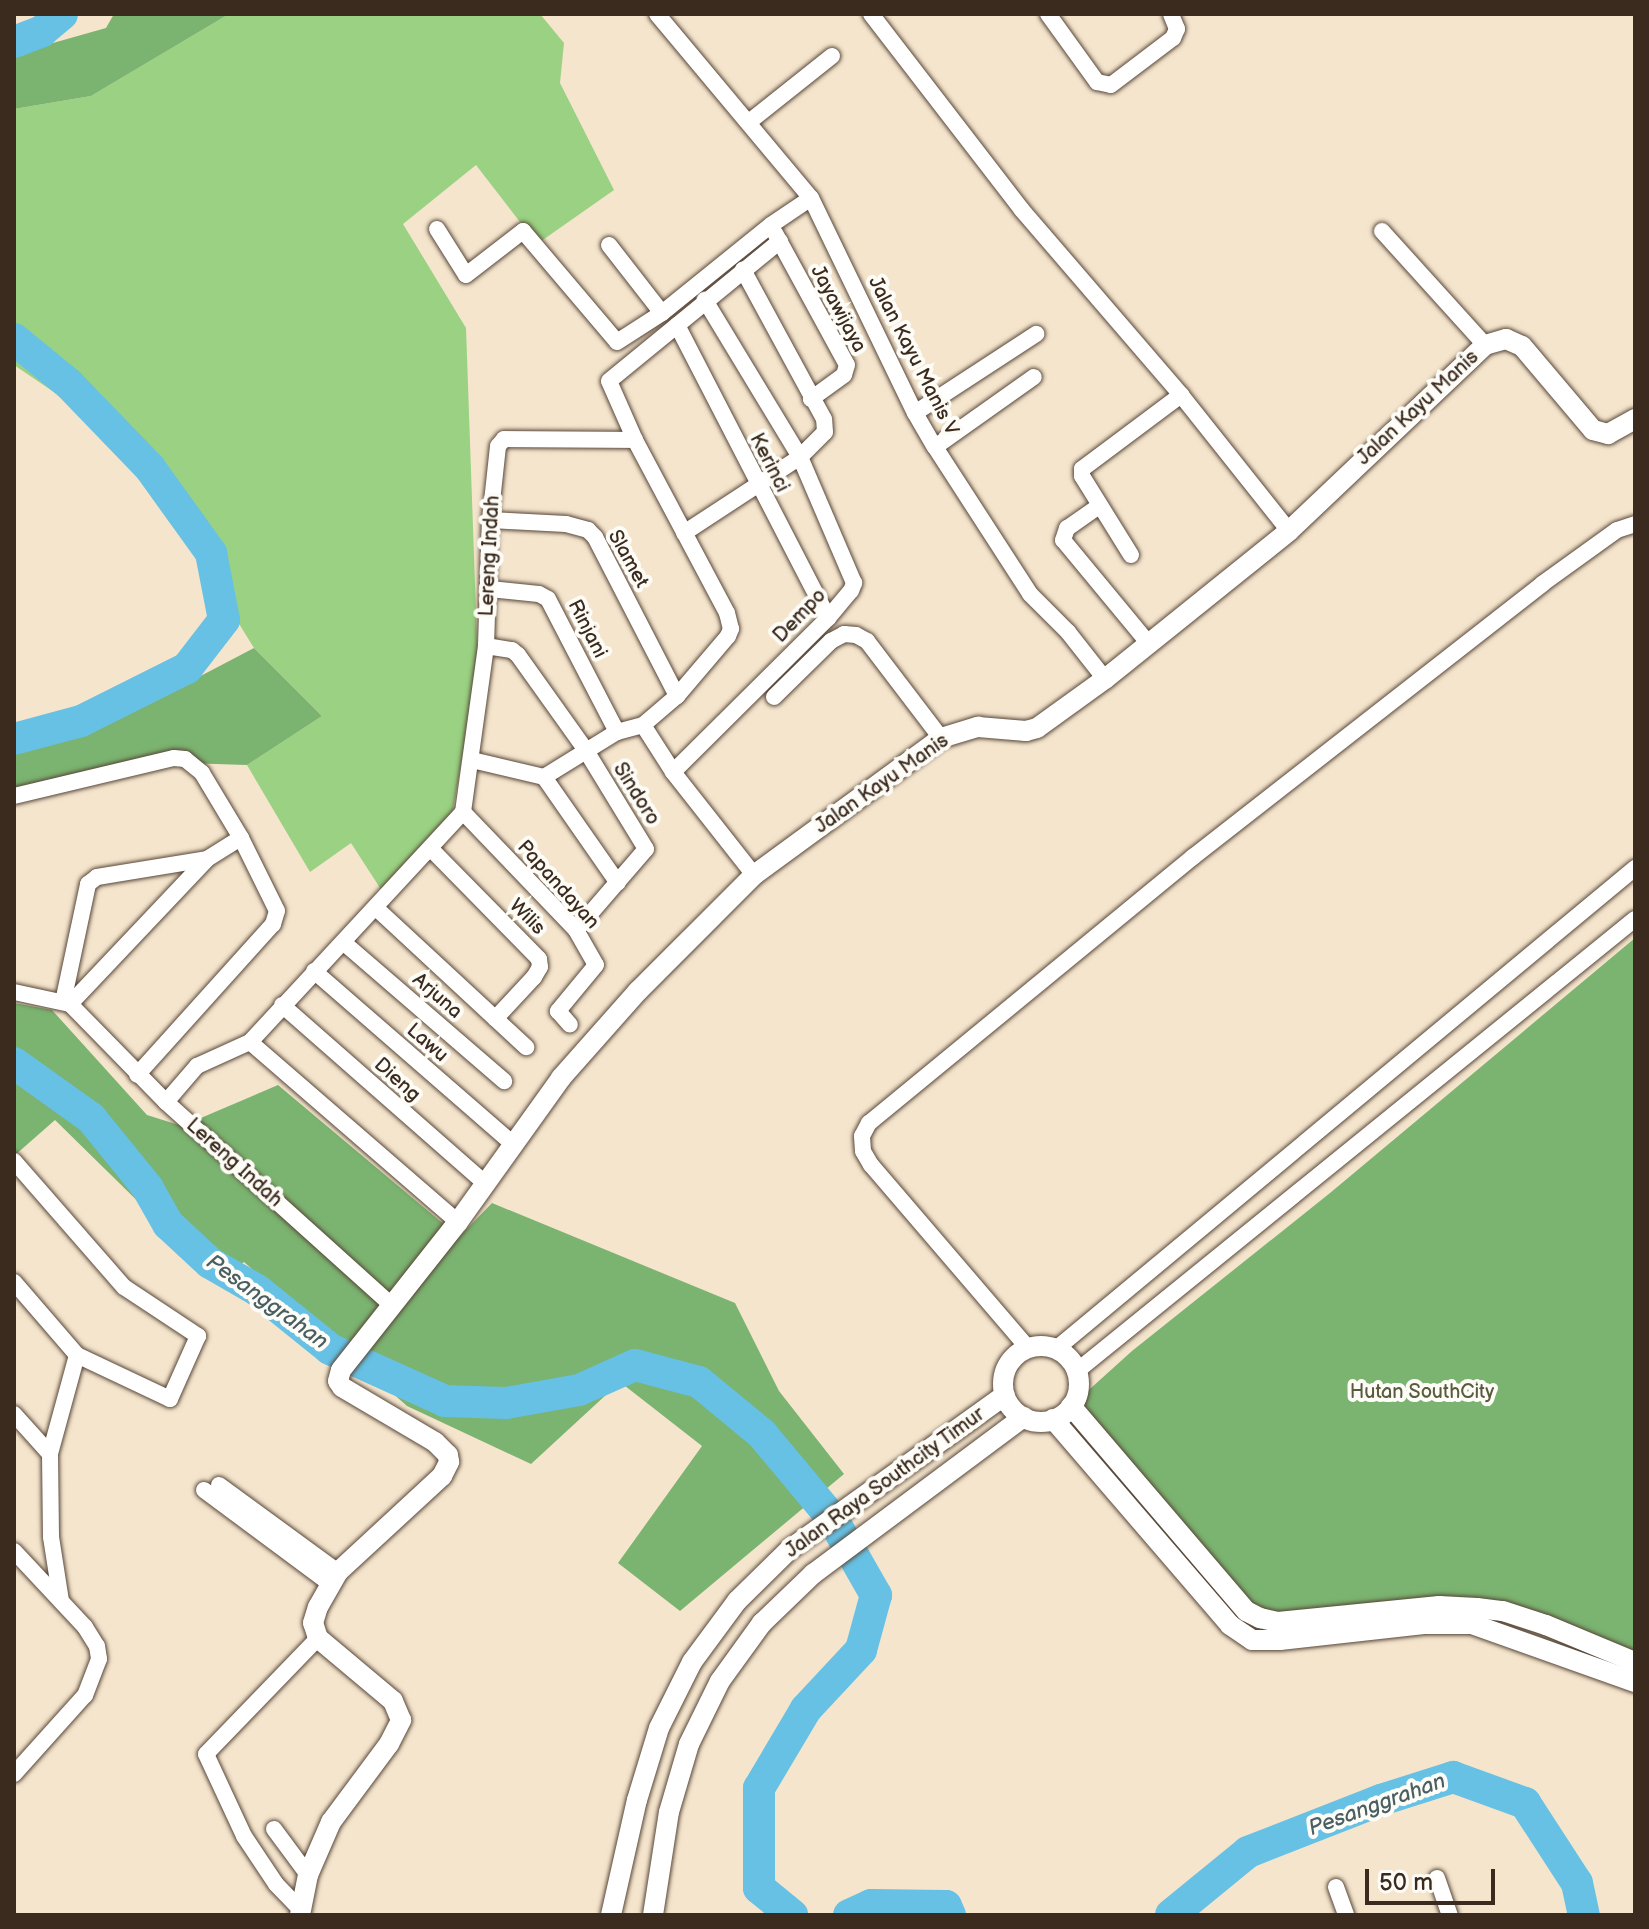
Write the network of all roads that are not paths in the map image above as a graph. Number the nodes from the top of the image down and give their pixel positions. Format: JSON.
{"nodes":[{"id":1,"x":871,"y":14,"type":"edge"},
{"id":2,"x":1048,"y":14,"type":"edge"},
{"id":3,"x":1171,"y":14,"type":"edge"},
{"id":4,"x":659,"y":15,"type":"edge"},
{"id":5,"x":832,"y":56,"type":"dead end"},
{"id":6,"x":749,"y":122,"type":"junction"},
{"id":7,"x":811,"y":198,"type":"junction"},
{"id":8,"x":771,"y":225,"type":"junction"},
{"id":9,"x":437,"y":229,"type":"dead end"},
{"id":10,"x":1382,"y":231,"type":"dead end"},
{"id":11,"x":780,"y":241,"type":"junction"},
{"id":12,"x":609,"y":245,"type":"dead end"},
{"id":13,"x":743,"y":270,"type":"junction"},
{"id":14,"x":705,"y":300,"type":"junction"},
{"id":15,"x":662,"y":313,"type":"junction"},
{"id":16,"x":677,"y":325,"type":"junction"},
{"id":17,"x":1036,"y":334,"type":"dead end"},
{"id":18,"x":1485,"y":345,"type":"junction"},
{"id":19,"x":1034,"y":377,"type":"dead end"},
{"id":20,"x":1181,"y":395,"type":"junction"},
{"id":21,"x":811,"y":399,"type":"junction"},
{"id":22,"x":915,"y":413,"type":"junction"},
{"id":23,"x":1635,"y":419,"type":"edge"},
{"id":24,"x":635,"y":440,"type":"junction"},
{"id":25,"x":935,"y":447,"type":"junction"},
{"id":26,"x":800,"y":457,"type":"junction"},
{"id":27,"x":756,"y":484,"type":"junction"},
{"id":28,"x":1099,"y":506,"type":"junction"},
{"id":29,"x":490,"y":520,"type":"junction"},
{"id":30,"x":1635,"y":524,"type":"edge"},
{"id":31,"x":1289,"y":531,"type":"junction"},
{"id":32,"x":684,"y":533,"type":"junction"},
{"id":33,"x":1131,"y":555,"type":"dead end"},
{"id":34,"x":490,"y":589,"type":"junction"},
{"id":35,"x":828,"y":618,"type":"junction"},
{"id":36,"x":1149,"y":644,"type":"junction"},
{"id":37,"x":486,"y":646,"type":"junction"},
{"id":38,"x":1105,"y":679,"type":"junction"},
{"id":39,"x":677,"y":696,"type":"junction"},
{"id":40,"x":774,"y":697,"type":"dead end"},
{"id":41,"x":643,"y":725,"type":"junction"},
{"id":42,"x":617,"y":732,"type":"junction"},
{"id":43,"x":941,"y":738,"type":"junction"},
{"id":44,"x":585,"y":749,"type":"junction"},
{"id":45,"x":472,"y":760,"type":"junction"},
{"id":46,"x":673,"y":772,"type":"junction"},
{"id":47,"x":544,"y":777,"type":"junction"},
{"id":48,"x":14,"y":796,"type":"edge"},
{"id":49,"x":463,"y":812,"type":"junction"},
{"id":50,"x":241,"y":838,"type":"junction"},
{"id":51,"x":431,"y":849,"type":"junction"},
{"id":52,"x":207,"y":859,"type":"junction"},
{"id":53,"x":1635,"y":868,"type":"edge"},
{"id":54,"x":754,"y":875,"type":"junction"},
{"id":55,"x":618,"y":883,"type":"junction"},
{"id":56,"x":376,"y":908,"type":"junction"},
{"id":57,"x":1635,"y":919,"type":"edge"},
{"id":58,"x":576,"y":930,"type":"junction"},
{"id":59,"x":343,"y":942,"type":"junction"},
{"id":60,"x":314,"y":971,"type":"junction"},
{"id":61,"x":14,"y":992,"type":"edge"},
{"id":62,"x":67,"y":1003,"type":"junction"},
{"id":63,"x":282,"y":1005,"type":"junction"},
{"id":64,"x":495,"y":1019,"type":"junction"},
{"id":65,"x":570,"y":1025,"type":"dead end"},
{"id":66,"x":250,"y":1042,"type":"junction"},
{"id":67,"x":526,"y":1047,"type":"dead end"},
{"id":68,"x":137,"y":1075,"type":"junction"},
{"id":69,"x":504,"y":1081,"type":"dead end"},
{"id":70,"x":166,"y":1102,"type":"junction"},
{"id":71,"x":514,"y":1145,"type":"junction"},
{"id":72,"x":14,"y":1161,"type":"edge"},
{"id":73,"x":486,"y":1184,"type":"junction"},
{"id":74,"x":458,"y":1222,"type":"junction"},
{"id":75,"x":14,"y":1282,"type":"edge"},
{"id":76,"x":390,"y":1304,"type":"junction"},
{"id":77,"x":1028,"y":1348,"type":"junction"},
{"id":78,"x":1056,"y":1349,"type":"junction"},
{"id":79,"x":77,"y":1355,"type":"junction"},
{"id":80,"x":1077,"y":1371,"type":"junction"},
{"id":81,"x":1005,"y":1395,"type":"junction"},
{"id":82,"x":1071,"y":1406,"type":"junction"},
{"id":83,"x":14,"y":1414,"type":"edge"},
{"id":84,"x":1024,"y":1417,"type":"junction"},
{"id":85,"x":1053,"y":1419,"type":"junction"},
{"id":86,"x":50,"y":1454,"type":"junction"},
{"id":87,"x":211,"y":1488,"type":"dead end"},
{"id":88,"x":14,"y":1551,"type":"edge"},
{"id":89,"x":333,"y":1577,"type":"junction"},
{"id":90,"x":61,"y":1601,"type":"junction"},
{"id":91,"x":318,"y":1638,"type":"junction"},
{"id":92,"x":1635,"y":1662,"type":"edge"},
{"id":93,"x":1635,"y":1682,"type":"edge"},
{"id":94,"x":14,"y":1774,"type":"edge"},
{"id":95,"x":274,"y":1829,"type":"dead end"},
{"id":96,"x":308,"y":1875,"type":"junction"},
{"id":97,"x":1437,"y":1878,"type":"dead end"},
{"id":98,"x":1336,"y":1887,"type":"dead end"},
{"id":99,"x":301,"y":1912,"type":"edge"},
{"id":100,"x":611,"y":1915,"type":"edge"},
{"id":101,"x":653,"y":1915,"type":"edge"},
{"id":102,"x":1346,"y":1915,"type":"edge"},
{"id":103,"x":1450,"y":1915,"type":"edge"}],
"edges":[{"from":1,"to":20,"type":"street"},
{"from":2,"to":3,"type":"street"},
{"from":4,"to":6,"type":"street","name":"Jalan Kayu Manis V"},
{"from":5,"to":6,"type":"street"},
{"from":6,"to":7,"type":"street","name":"Jalan Kayu Manis V"},
{"from":7,"to":8,"type":"street"},
{"from":7,"to":22,"type":"street","name":"Jalan Kayu Manis V"},
{"from":8,"to":11,"type":"street","name":"Jayawijaya"},
{"from":8,"to":15,"type":"street"},
{"from":9,"to":15,"type":"street"},
{"from":10,"to":18,"type":"street"},
{"from":11,"to":13,"type":"street"},
{"from":11,"to":21,"type":"street","name":"Jayawijaya"},
{"from":12,"to":15,"type":"street"},
{"from":13,"to":14,"type":"street"},
{"from":13,"to":21,"type":"street"},
{"from":14,"to":16,"type":"street"},
{"from":14,"to":26,"type":"street"},
{"from":16,"to":24,"type":"street"},
{"from":16,"to":27,"type":"street","name":"Kerinci"},
{"from":17,"to":22,"type":"street"},
{"from":18,"to":23,"type":"street","name":"Jalan Kayu Manis"},
{"from":18,"to":31,"type":"street","name":"Jalan Kayu Manis"},
{"from":19,"to":25,"type":"street"},
{"from":20,"to":28,"type":"street"},
{"from":20,"to":31,"type":"street"},
{"from":21,"to":26,"type":"street"},
{"from":22,"to":25,"type":"street","name":"Jalan Kayu Manis V"},
{"from":24,"to":29,"type":"street","name":"Lereng Indah"},
{"from":24,"to":32,"type":"street"},
{"from":25,"to":38,"type":"street","name":"Jalan Kayu Manis V"},
{"from":26,"to":27,"type":"street"},
{"from":26,"to":35,"type":"street","name":"Dempo"},
{"from":27,"to":32,"type":"street"},
{"from":27,"to":35,"type":"street","name":"Kerinci"},
{"from":28,"to":33,"type":"street"},
{"from":28,"to":36,"type":"street"},
{"from":29,"to":34,"type":"street","name":"Lereng Indah"},
{"from":29,"to":39,"type":"street","name":"Slamet"},
{"from":30,"to":77,"type":"street"},
{"from":31,"to":36,"type":"street","name":"Jalan Kayu Manis"},
{"from":32,"to":39,"type":"street"},
{"from":34,"to":37,"type":"street","name":"Lereng Indah"},
{"from":34,"to":42,"type":"street","name":"Rinjani"},
{"from":35,"to":46,"type":"street","name":"Dempo"},
{"from":36,"to":38,"type":"street","name":"Jalan Kayu Manis"},
{"from":37,"to":44,"type":"street"},
{"from":37,"to":45,"type":"street","name":"Lereng Indah"},
{"from":38,"to":43,"type":"street","name":"Jalan Kayu Manis"},
{"from":39,"to":41,"type":"street"},
{"from":40,"to":43,"type":"street"},
{"from":41,"to":42,"type":"street"},
{"from":41,"to":46,"type":"street"},
{"from":42,"to":44,"type":"street"},
{"from":43,"to":54,"type":"street","name":"Jalan Kayu Manis"},
{"from":44,"to":47,"type":"street"},
{"from":44,"to":55,"type":"street","name":"Sindoro"},
{"from":45,"to":47,"type":"street"},
{"from":45,"to":49,"type":"street","name":"Lereng Indah"},
{"from":46,"to":54,"type":"street"},
{"from":47,"to":55,"type":"street"},
{"from":48,"to":50,"type":"street"},
{"from":49,"to":51,"type":"street"},
{"from":49,"to":58,"type":"street","name":"Papandayan"},
{"from":50,"to":52,"type":"street"},
{"from":50,"to":68,"type":"street"},
{"from":51,"to":56,"type":"street"},
{"from":51,"to":64,"type":"street","name":"Wilis"},
{"from":52,"to":62,"type":"street"},
{"from":52,"to":62,"type":"street"},
{"from":53,"to":78,"type":"street"},
{"from":54,"to":71,"type":"street","name":"Jalan Kayu Manis"},
{"from":55,"to":58,"type":"street","name":"Sindoro"},
{"from":56,"to":59,"type":"street"},
{"from":56,"to":64,"type":"street"},
{"from":57,"to":80,"type":"street"},
{"from":58,"to":65,"type":"street","name":"Papandayan"},
{"from":59,"to":60,"type":"street"},
{"from":59,"to":69,"type":"street","name":"Arjuna"},
{"from":60,"to":63,"type":"street"},
{"from":60,"to":71,"type":"street","name":"Lawu"},
{"from":61,"to":62,"type":"street"},
{"from":62,"to":68,"type":"street","name":"Lereng Indah"},
{"from":63,"to":66,"type":"street"},
{"from":63,"to":73,"type":"street","name":"Dieng"},
{"from":64,"to":67,"type":"street"},
{"from":66,"to":70,"type":"street"},
{"from":66,"to":74,"type":"street"},
{"from":68,"to":70,"type":"street","name":"Lereng Indah"},
{"from":70,"to":76,"type":"street","name":"Lereng Indah"},
{"from":71,"to":73,"type":"street","name":"Jalan Kayu Manis"},
{"from":72,"to":79,"type":"street"},
{"from":73,"to":74,"type":"street","name":"Jalan Kayu Manis"},
{"from":74,"to":76,"type":"street","name":"Jalan Kayu Manis"},
{"from":75,"to":79,"type":"street"},
{"from":76,"to":89,"type":"street"},
{"from":77,"to":78,"type":"street"},
{"from":77,"to":81,"type":"street"},
{"from":78,"to":80,"type":"street"},
{"from":79,"to":86,"type":"street"},
{"from":80,"to":82,"type":"street"},
{"from":81,"to":84,"type":"street"},
{"from":81,"to":100,"type":"street","name":"Jalan Raya Southcity Timur"},
{"from":82,"to":85,"type":"street"},
{"from":82,"to":92,"type":"street"},
{"from":83,"to":86,"type":"street"},
{"from":84,"to":85,"type":"street"},
{"from":84,"to":101,"type":"street","name":"Jalan Raya Southcity Timur"},
{"from":85,"to":93,"type":"street"},
{"from":86,"to":90,"type":"street"},
{"from":87,"to":89,"type":"street"},
{"from":88,"to":90,"type":"street"},
{"from":89,"to":91,"type":"street"},
{"from":90,"to":94,"type":"street"},
{"from":91,"to":96,"type":"street"},
{"from":91,"to":99,"type":"street"},
{"from":95,"to":96,"type":"street"},
{"from":96,"to":99,"type":"street"},
{"from":97,"to":103,"type":"street"},
{"from":98,"to":102,"type":"street"}]}
